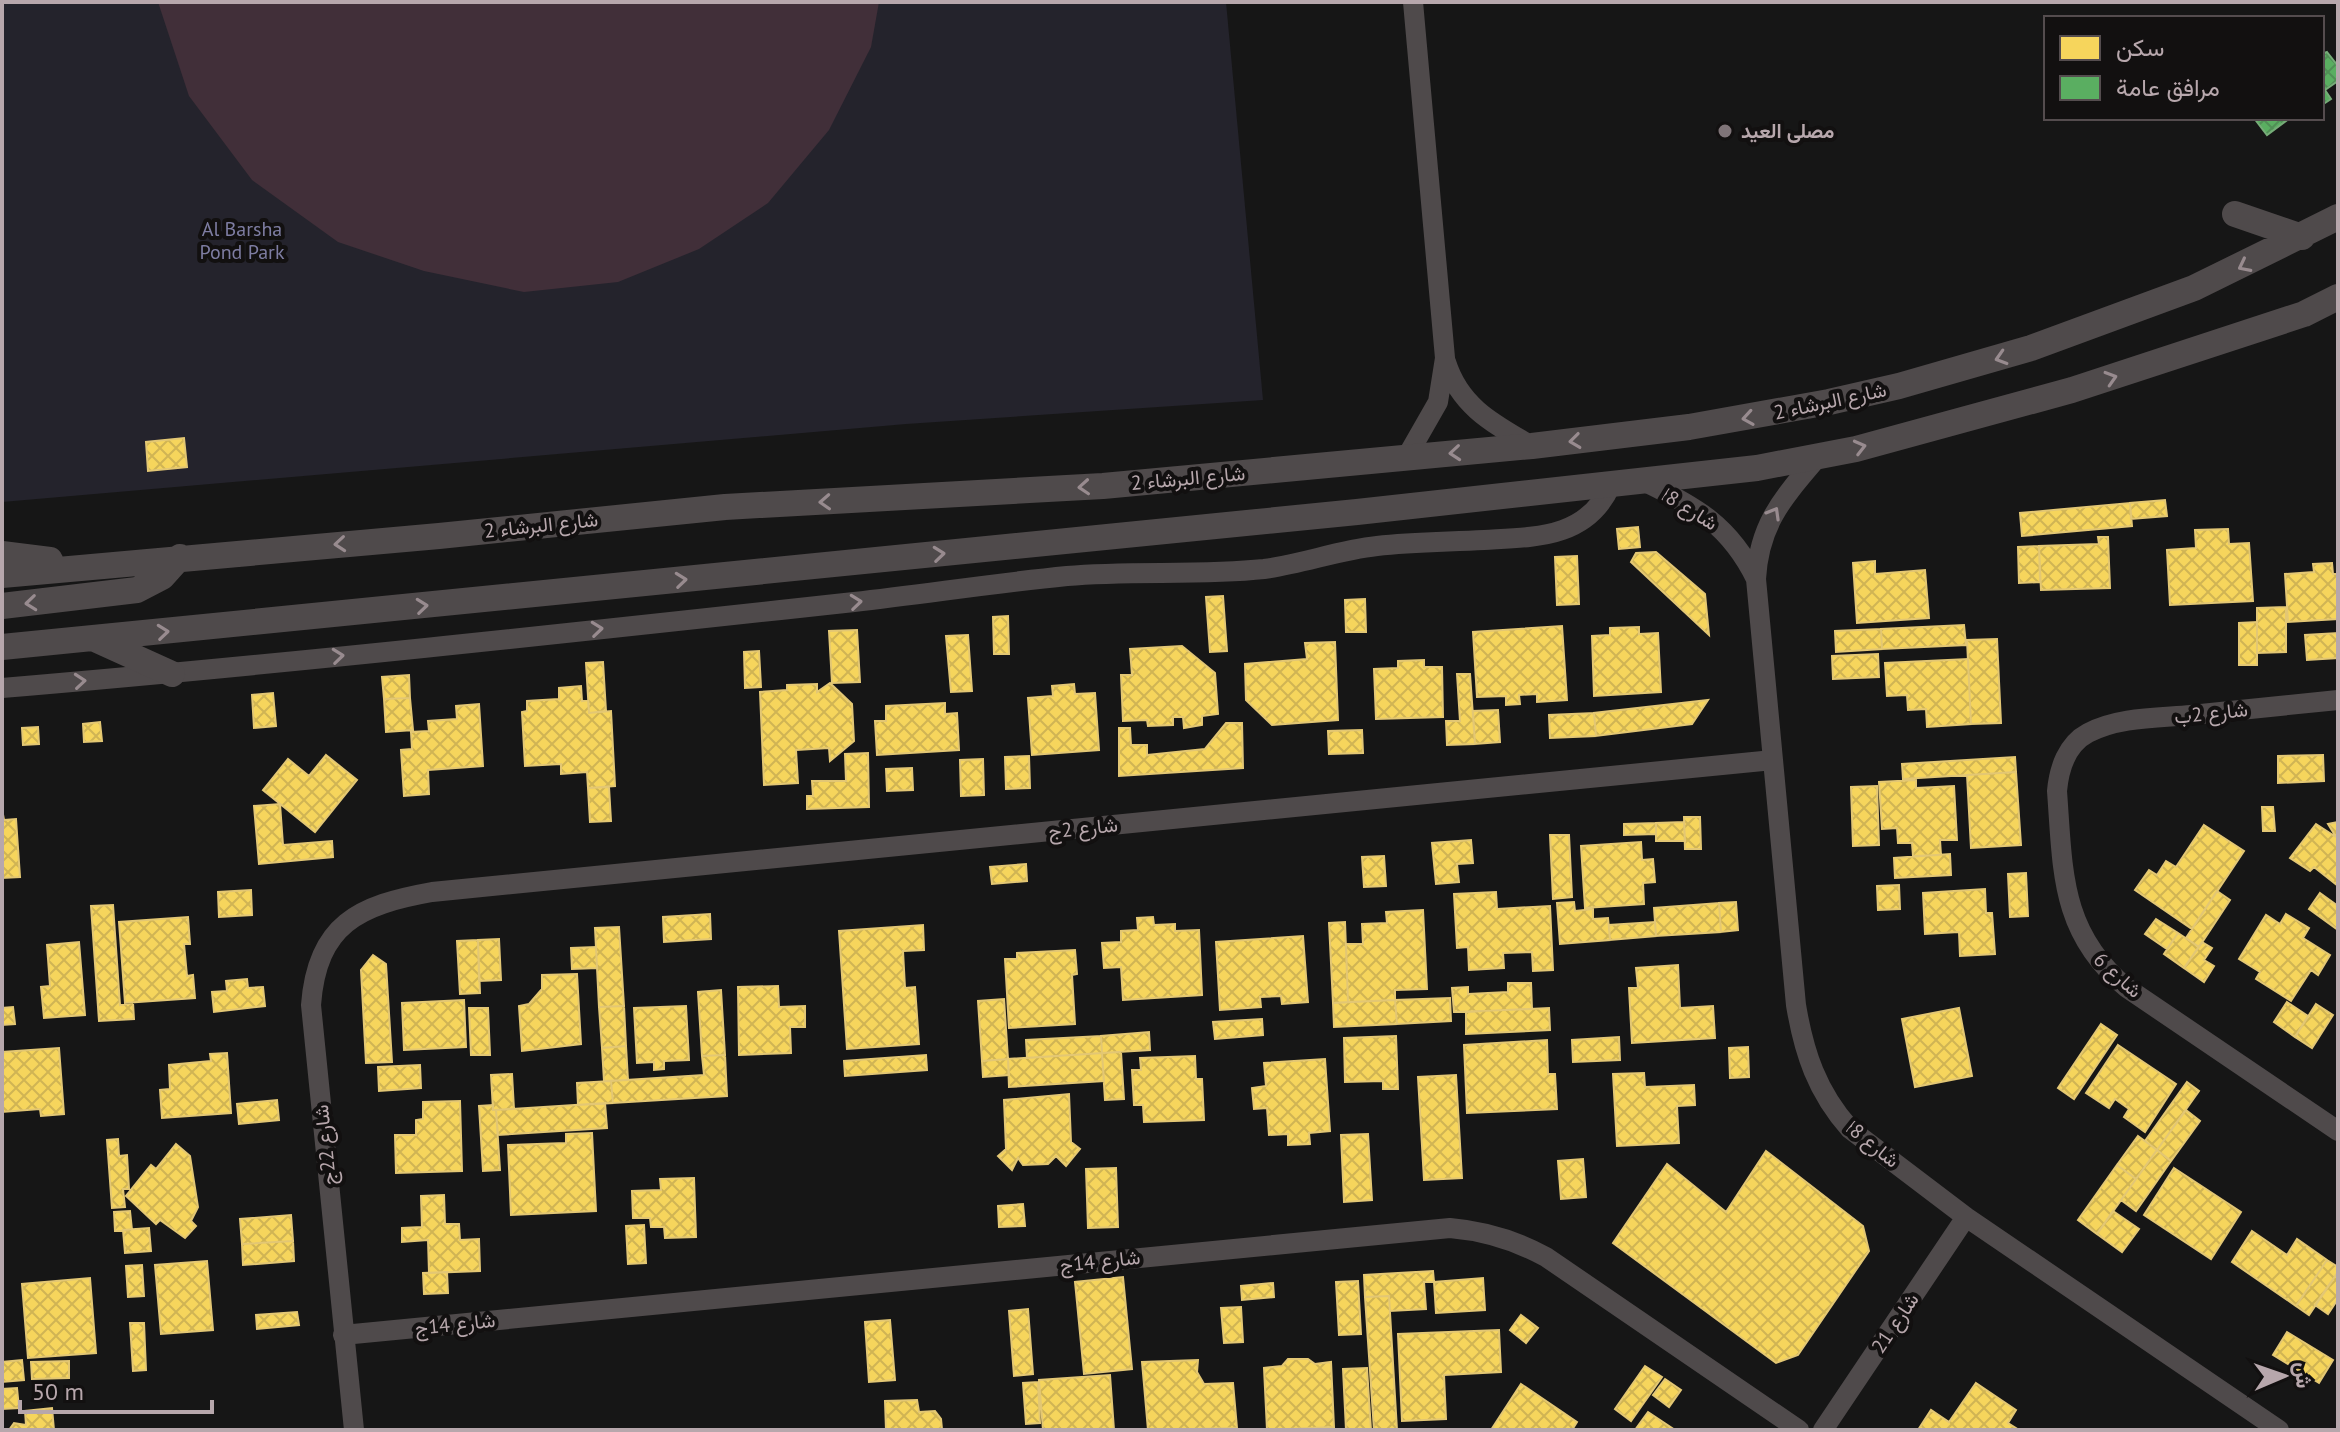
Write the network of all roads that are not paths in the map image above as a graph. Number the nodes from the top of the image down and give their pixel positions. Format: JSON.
{"nodes":[{"id":1,"x":1413,"y":2,"type":"edge"},
{"id":2,"x":2235,"y":214,"type":"dead end"},
{"id":3,"x":2338,"y":217,"type":"edge"},
{"id":4,"x":2302,"y":237,"type":"junction"},
{"id":5,"x":2338,"y":297,"type":"edge"},
{"id":6,"x":1445,"y":358,"type":"junction"},
{"id":7,"x":1532,"y":446,"type":"junction"},
{"id":8,"x":1406,"y":458,"type":"junction"},
{"id":9,"x":1817,"y":458,"type":"junction"},
{"id":10,"x":1645,"y":482,"type":"junction"},
{"id":11,"x":1611,"y":485,"type":"junction"},
{"id":12,"x":2,"y":554,"type":"edge"},
{"id":13,"x":180,"y":557,"type":"junction"},
{"id":14,"x":73,"y":567,"type":"junction"},
{"id":15,"x":2,"y":575,"type":"edge"},
{"id":16,"x":1756,"y":579,"type":"junction"},
{"id":17,"x":2,"y":606,"type":"edge"},
{"id":18,"x":93,"y":639,"type":"junction"},
{"id":19,"x":2,"y":647,"type":"edge"},
{"id":20,"x":172,"y":674,"type":"junction"},
{"id":21,"x":2,"y":688,"type":"edge"},
{"id":22,"x":2338,"y":700,"type":"edge"},
{"id":23,"x":2086,"y":734,"type":"joint"},
{"id":24,"x":1773,"y":760,"type":"junction"},
{"id":25,"x":394,"y":900,"type":"joint"},
{"id":26,"x":2338,"y":1131,"type":"edge"},
{"id":27,"x":1966,"y":1217,"type":"junction"},
{"id":28,"x":343,"y":1335,"type":"junction"},
{"id":29,"x":354,"y":1430,"type":"edge"},
{"id":30,"x":1799,"y":1430,"type":"edge"},
{"id":31,"x":1823,"y":1430,"type":"edge"},
{"id":32,"x":2279,"y":1430,"type":"edge"}],
"edges":[{"from":1,"to":6,"type":"street"},
{"from":2,"to":4,"type":"street"},
{"from":3,"to":4,"type":"street","name":"شارع البرشاء 2"},
{"from":4,"to":7,"type":"street","name":"شارع البرشاء 2","one_way":true},
{"from":9,"to":5,"type":"street","one_way":true},
{"from":6,"to":7,"type":"street"},
{"from":6,"to":8,"type":"street"},
{"from":7,"to":8,"type":"street","name":"شارع البرشاء 2","one_way":true},
{"from":8,"to":13,"type":"street","name":"شارع البرشاء 2","one_way":true},
{"from":9,"to":10,"type":"street"},
{"from":16,"to":9,"type":"street","name":"شارع 8ا","one_way":true},
{"from":10,"to":11,"type":"street"},
{"from":10,"to":16,"type":"street","name":"شارع 8ا"},
{"from":18,"to":11,"type":"street","one_way":true},
{"from":20,"to":11,"type":"street","one_way":true},
{"from":12,"to":14,"type":"street"},
{"from":13,"to":14,"type":"street","name":"شارع البرشاء 2"},
{"from":13,"to":17,"type":"street","one_way":true},
{"from":14,"to":15,"type":"street","name":"شارع البرشاء 2"},
{"from":16,"to":24,"type":"street","name":"شارع 8ا"},
{"from":18,"to":19,"type":"street"},
{"from":18,"to":20,"type":"street"},
{"from":21,"to":20,"type":"street","one_way":true},
{"from":22,"to":23,"type":"street","name":"شارع 2ب"},
{"from":23,"to":26,"type":"street","name":"شارع 6"},
{"from":24,"to":25,"type":"street","name":"شارع 2ج"},
{"from":24,"to":27,"type":"street","name":"شارع 8ا"},
{"from":25,"to":28,"type":"street","name":"شارع 22ج"},
{"from":27,"to":31,"type":"street","name":"شارع 21"},
{"from":27,"to":32,"type":"street","name":"شارع 8ا"},
{"from":28,"to":29,"type":"street","name":"شارع 22ج"},
{"from":28,"to":30,"type":"street","name":"شارع 14ج"}]}
